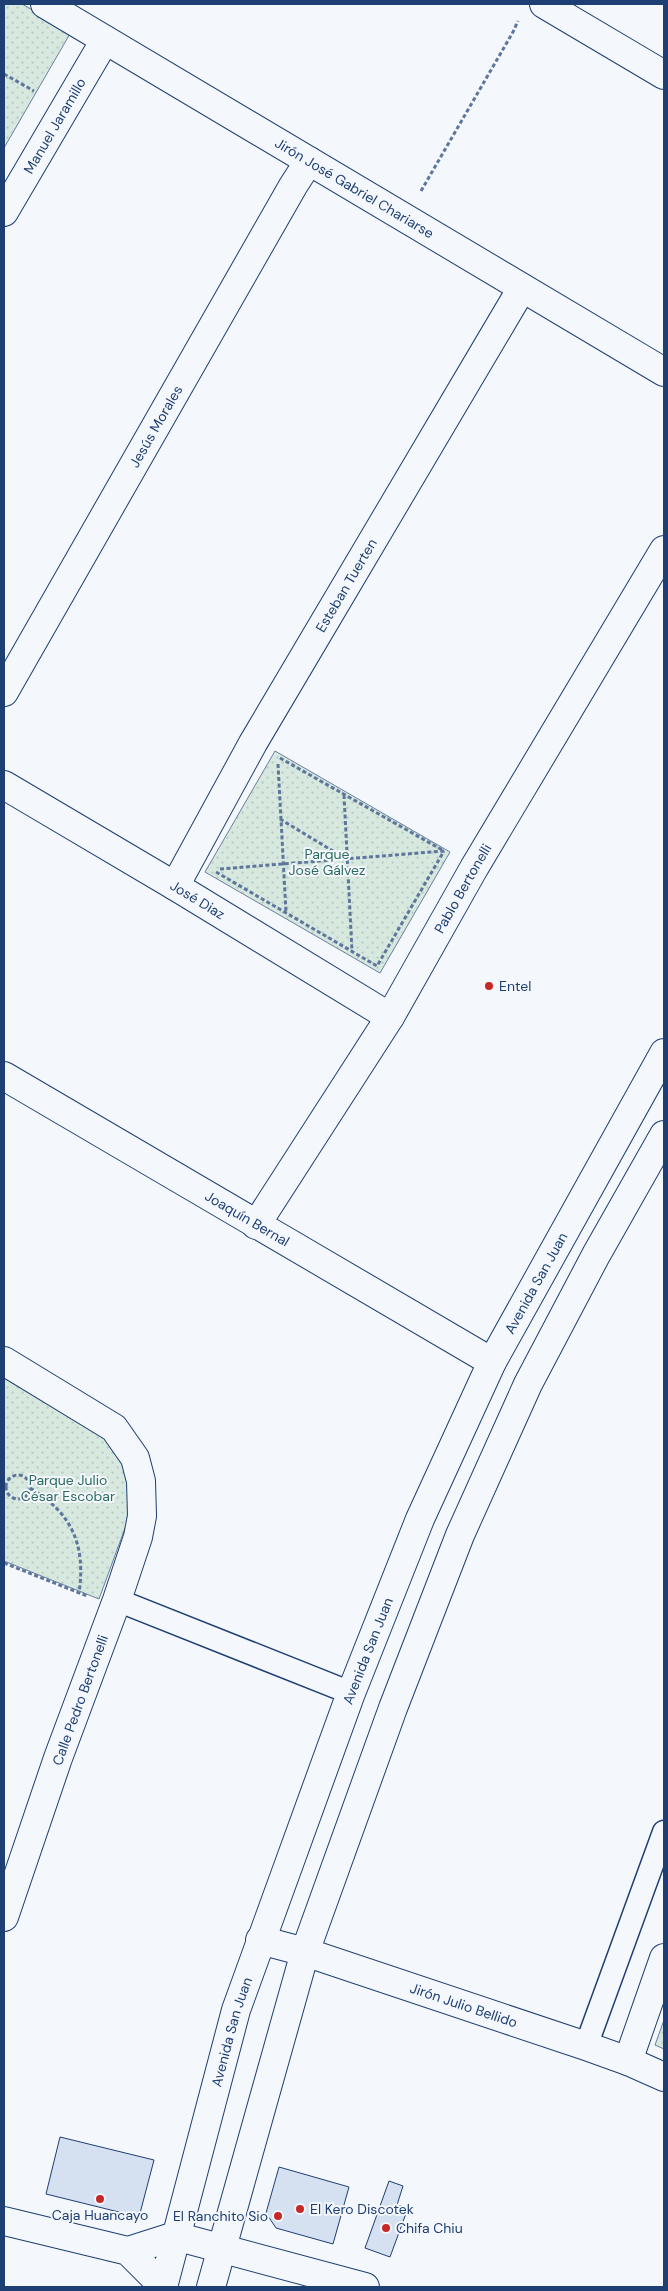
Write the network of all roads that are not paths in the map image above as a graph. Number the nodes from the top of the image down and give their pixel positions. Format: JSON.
{"nodes":[{"id":1,"x":45,"y":4,"type":"edge"},
{"id":2,"x":544,"y":4,"type":"edge"},
{"id":3,"x":105,"y":40,"type":"junction"},
{"id":4,"x":664,"y":75,"type":"edge"},
{"id":5,"x":310,"y":161,"type":"junction"},
{"id":6,"x":4,"y":212,"type":"edge"},
{"id":7,"x":522,"y":288,"type":"junction"},
{"id":8,"x":664,"y":372,"type":"edge"},
{"id":9,"x":664,"y":550,"type":"edge"},
{"id":10,"x":4,"y":692,"type":"edge"},
{"id":11,"x":4,"y":785,"type":"edge"},
{"id":12,"x":175,"y":886,"type":"junction"},
{"id":13,"x":390,"y":1017,"type":"junction"},
{"id":14,"x":664,"y":1053,"type":"edge"},
{"id":15,"x":4,"y":1076,"type":"edge"},
{"id":16,"x":664,"y":1135,"type":"edge"},
{"id":17,"x":256,"y":1224,"type":"junction"},
{"id":18,"x":4,"y":1361,"type":"edge"},
{"id":19,"x":492,"y":1362,"type":"junction"},
{"id":20,"x":116,"y":1603,"type":"junction"},
{"id":21,"x":351,"y":1693,"type":"junction"},
{"id":22,"x":664,"y":1832,"type":"edge"},
{"id":23,"x":4,"y":1917,"type":"edge"},
{"id":24,"x":260,"y":1940,"type":"junction"},
{"id":25,"x":305,"y":1952,"type":"junction"},
{"id":26,"x":664,"y":1958,"type":"edge"},
{"id":27,"x":586,"y":2046,"type":"junction"},
{"id":28,"x":628,"y":2061,"type":"junction"},
{"id":29,"x":664,"y":2077,"type":"edge"},
{"id":30,"x":4,"y":2221,"type":"edge"},
{"id":31,"x":175,"y":2236,"type":"junction"},
{"id":32,"x":222,"y":2248,"type":"junction"},
{"id":33,"x":128,"y":2251,"type":"junction"},
{"id":34,"x":164,"y":2287,"type":"edge"},
{"id":35,"x":211,"y":2287,"type":"edge"},
{"id":36,"x":365,"y":2287,"type":"edge"}],
"edges":[{"from":1,"to":3,"type":"street","name":"Jirón José Gabriel Chariarse"},
{"from":2,"to":4,"type":"street"},
{"from":3,"to":5,"type":"street","name":"Jirón José Gabriel Chariarse"},
{"from":3,"to":6,"type":"street","name":"Manuel Jaramillo"},
{"from":5,"to":7,"type":"street","name":"Jirón José Gabriel Chariarse"},
{"from":5,"to":10,"type":"street","name":"Jesús Morales"},
{"from":7,"to":8,"type":"street","name":"Jirón José Gabriel Chariarse"},
{"from":7,"to":12,"type":"street","name":"Esteban Tuerten"},
{"from":9,"to":13,"type":"street","name":"Pablo Bertonelli"},
{"from":11,"to":12,"type":"street","name":"José Diaz"},
{"from":12,"to":13,"type":"street","name":"José Diaz"},
{"from":13,"to":17,"type":"street","name":"Pablo Bertonelli"},
{"from":14,"to":19,"type":"street","name":"Avenida San Juan"},
{"from":15,"to":17,"type":"street","name":"Joaquín Bernal"},
{"from":16,"to":25,"type":"street"},
{"from":17,"to":19,"type":"street","name":"Joaquín Bernal"},
{"from":18,"to":20,"type":"street","name":"Calle Pedro Bertonelli"},
{"from":19,"to":21,"type":"street","name":"Avenida San Juan"},
{"from":20,"to":21,"type":"street"},
{"from":20,"to":23,"type":"street","name":"Calle Pedro Bertonelli"},
{"from":21,"to":24,"type":"street","name":"Avenida San Juan"},
{"from":22,"to":27,"type":"street"},
{"from":24,"to":25,"type":"street","name":"Jirón Julio Bellido"},
{"from":24,"to":31,"type":"street","name":"Avenida San Juan"},
{"from":25,"to":27,"type":"street","name":"Jirón Julio Bellido"},
{"from":25,"to":32,"type":"street"},
{"from":26,"to":28,"type":"street"},
{"from":27,"to":28,"type":"street","name":"Jirón Julio Bellido"},
{"from":28,"to":29,"type":"street","name":"Jirón Julio Bellido"},
{"from":30,"to":33,"type":"street"},
{"from":31,"to":32,"type":"street"},
{"from":31,"to":33,"type":"street"},
{"from":31,"to":34,"type":"street","name":"Avenida San Juan"},
{"from":32,"to":35,"type":"street"},
{"from":32,"to":36,"type":"street"},
{"from":33,"to":34,"type":"street"}]}
